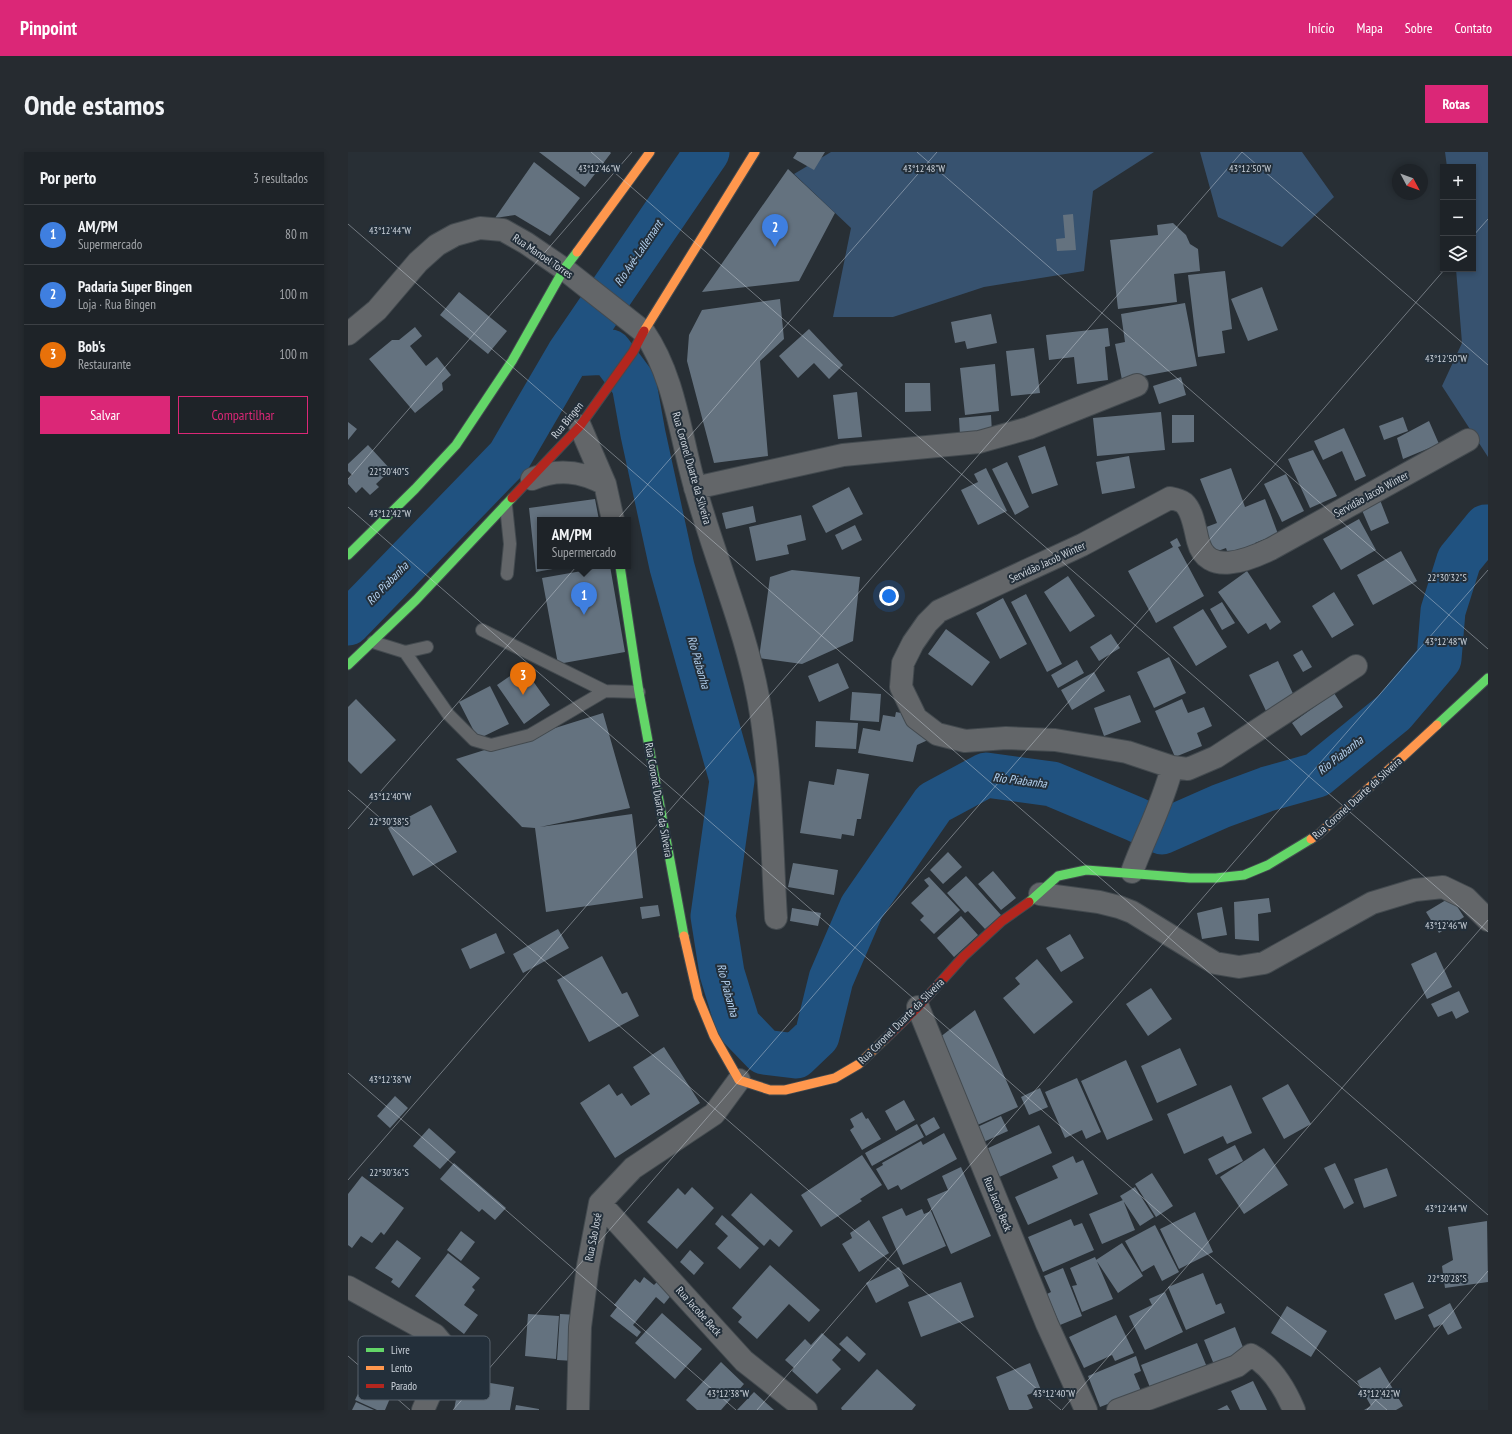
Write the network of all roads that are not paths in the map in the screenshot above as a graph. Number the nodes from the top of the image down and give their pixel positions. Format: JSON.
{"nodes":[{"id":1,"x":650,"y":152,"type":"edge"},
{"id":2,"x":755,"y":152,"type":"edge"},
{"id":3,"x":564,"y":269,"type":"junction"},
{"id":4,"x":622,"y":316,"type":"joint"},
{"id":5,"x":644,"y":332,"type":"junction"},
{"id":6,"x":348,"y":334,"type":"edge"},
{"id":7,"x":1137,"y":385,"type":"dead end"},
{"id":8,"x":580,"y":426,"type":"junction"},
{"id":9,"x":1468,"y":440,"type":"dead end"},
{"id":10,"x":532,"y":479,"type":"junction"},
{"id":11,"x":605,"y":484,"type":"junction"},
{"id":12,"x":695,"y":488,"type":"junction"},
{"id":13,"x":506,"y":506,"type":"junction"},
{"id":14,"x":612,"y":517,"type":"edge"},
{"id":15,"x":348,"y":555,"type":"edge"},
{"id":16,"x":620,"y":569,"type":"edge"},
{"id":17,"x":507,"y":574,"type":"dead end"},
{"id":18,"x":482,"y":630,"type":"dead end"},
{"id":19,"x":373,"y":642,"type":"junction"},
{"id":20,"x":352,"y":645,"type":"dead end"},
{"id":21,"x":427,"y":647,"type":"dead end"},
{"id":22,"x":405,"y":652,"type":"junction"},
{"id":23,"x":360,"y":653,"type":"junction"},
{"id":24,"x":348,"y":665,"type":"edge"},
{"id":25,"x":1356,"y":666,"type":"dead end"},
{"id":26,"x":1488,"y":678,"type":"edge"},
{"id":27,"x":605,"y":691,"type":"junction"},
{"id":28,"x":639,"y":692,"type":"junction"},
{"id":29,"x":1172,"y":767,"type":"junction"},
{"id":30,"x":1132,"y":872,"type":"junction"},
{"id":31,"x":1040,"y":894,"type":"junction"},
{"id":32,"x":776,"y":918,"type":"dead end"},
{"id":33,"x":1488,"y":920,"type":"edge"},
{"id":34,"x":918,"y":1006,"type":"junction"},
{"id":35,"x":739,"y":1080,"type":"junction"},
{"id":36,"x":600,"y":1203,"type":"junction"},
{"id":37,"x":348,"y":1287,"type":"edge"},
{"id":38,"x":436,"y":1336,"type":"edge"},
{"id":39,"x":427,"y":1400,"type":"edge"},
{"id":40,"x":1083,"y":1405,"type":"edge"},
{"id":41,"x":423,"y":1410,"type":"edge"},
{"id":42,"x":578,"y":1410,"type":"edge"},
{"id":43,"x":806,"y":1410,"type":"edge"},
{"id":44,"x":1118,"y":1410,"type":"edge"},
{"id":45,"x":1294,"y":1410,"type":"edge"}],
"edges":[{"from":1,"to":3,"type":"street"},
{"from":2,"to":5,"type":"street","name":"Rua Bingen"},
{"from":3,"to":4,"type":"street","name":"Rua Manoel Torres"},
{"from":3,"to":6,"type":"street","name":"Rua Manoel Torres"},
{"from":3,"to":15,"type":"street"},
{"from":4,"to":5,"type":"street","name":"Rua Coronel Duarte da Silveira"},
{"from":5,"to":8,"type":"street","name":"Rua Bingen"},
{"from":5,"to":12,"type":"street","name":"Rua Coronel Duarte da Silveira"},
{"from":7,"to":12,"type":"street"},
{"from":8,"to":10,"type":"street","name":"Rua Bingen"},
{"from":8,"to":11,"type":"street"},
{"from":9,"to":29,"type":"street","name":"Servidão Jacob Winter"},
{"from":10,"to":11,"type":"street"},
{"from":10,"to":13,"type":"street","name":"Rua Bingen"},
{"from":11,"to":14,"type":"street"},
{"from":12,"to":32,"type":"street","name":"Rua Coronel Duarte da Silveira"},
{"from":13,"to":17,"type":"lane"},
{"from":13,"to":19,"type":"street","name":"Rua Bingen"},
{"from":16,"to":28,"type":"street","name":"Rua Coronel Duarte da Silveira"},
{"from":18,"to":27,"type":"lane"},
{"from":19,"to":22,"type":"lane"},
{"from":19,"to":23,"type":"street","name":"Rua Bingen"},
{"from":20,"to":23,"type":"street"},
{"from":21,"to":22,"type":"lane"},
{"from":22,"to":27,"type":"lane"},
{"from":23,"to":24,"type":"street","name":"Rua Bingen"},
{"from":25,"to":29,"type":"street","name":"Servidão Jacob Winter"},
{"from":26,"to":30,"type":"street","name":"Rua Coronel Duarte da Silveira"},
{"from":27,"to":28,"type":"lane"},
{"from":28,"to":35,"type":"street","name":"Rua Coronel Duarte da Silveira"},
{"from":29,"to":30,"type":"street"},
{"from":30,"to":31,"type":"street","name":"Rua Coronel Duarte da Silveira"},
{"from":31,"to":33,"type":"street"},
{"from":31,"to":34,"type":"street","name":"Rua Coronel Duarte da Silveira"},
{"from":34,"to":35,"type":"street","name":"Rua Coronel Duarte da Silveira"},
{"from":34,"to":40,"type":"street","name":"Rua Jacob Beck"},
{"from":35,"to":36,"type":"street","name":"Rua Sâo José"},
{"from":36,"to":42,"type":"street","name":"Rua Sâo José"},
{"from":36,"to":43,"type":"street","name":"Rua Jacobe Beck"},
{"from":37,"to":38,"type":"street"},
{"from":39,"to":41,"type":"street"},
{"from":44,"to":45,"type":"street"}]}
